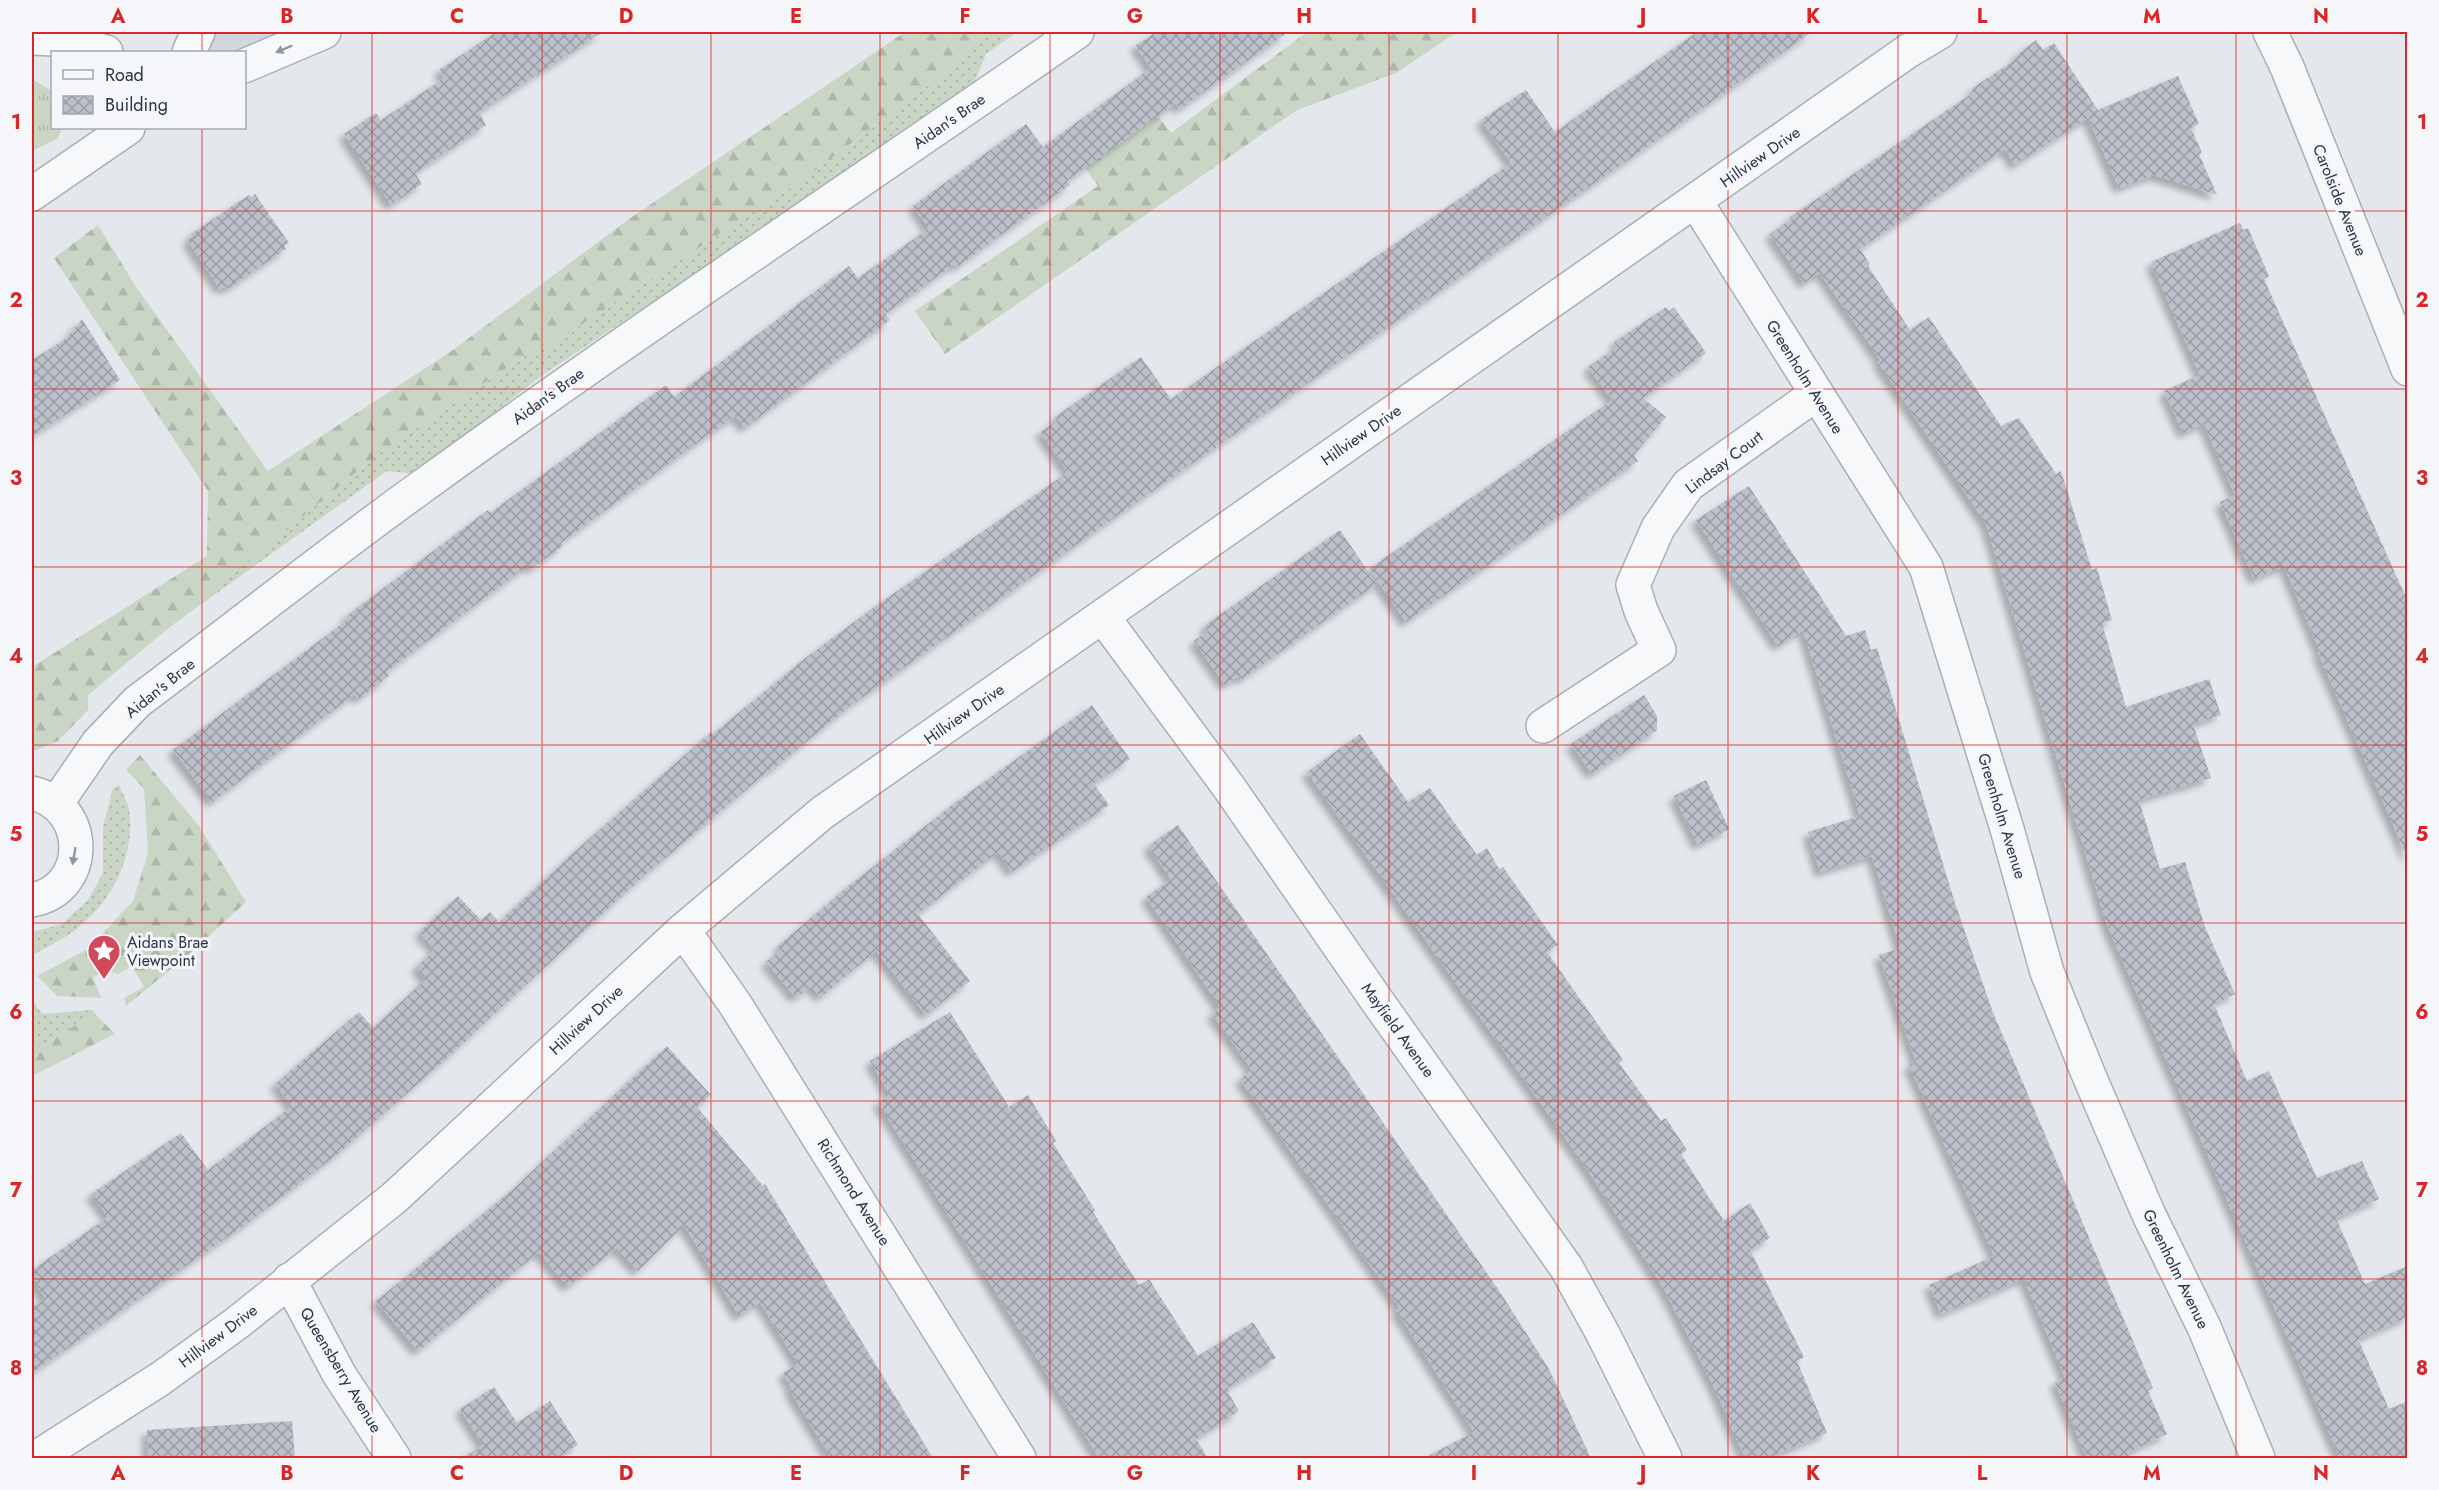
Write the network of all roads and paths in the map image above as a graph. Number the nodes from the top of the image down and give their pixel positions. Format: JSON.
{"nodes":[{"id":1,"x":198,"y":32,"type":"edge"},
{"id":2,"x":324,"y":32,"type":"edge"},
{"id":3,"x":1077,"y":32,"type":"edge"},
{"id":4,"x":1940,"y":32,"type":"edge"},
{"id":5,"x":2270,"y":32,"type":"edge"},
{"id":6,"x":32,"y":38,"type":"edge"},
{"id":7,"x":102,"y":51,"type":"edge"},
{"id":8,"x":189,"y":51,"type":"edge"},
{"id":9,"x":246,"y":65,"type":"edge"},
{"id":10,"x":127,"y":129,"type":"edge"},
{"id":11,"x":32,"y":194,"type":"edge"},
{"id":12,"x":1696,"y":202,"type":"junction"},
{"id":13,"x":2408,"y":369,"type":"edge"},
{"id":14,"x":1816,"y":394,"type":"junction"},
{"id":15,"x":1103,"y":617,"type":"junction"},
{"id":16,"x":1543,"y":726,"type":"dead end"},
{"id":17,"x":44,"y":798,"type":"edge"},
{"id":18,"x":32,"y":900,"type":"edge"},
{"id":19,"x":683,"y":930,"type":"junction"},
{"id":20,"x":289,"y":1280,"type":"junction"},
{"id":21,"x":36,"y":1458,"type":"edge"},
{"id":22,"x":394,"y":1458,"type":"edge"},
{"id":23,"x":1019,"y":1458,"type":"edge"},
{"id":24,"x":1665,"y":1458,"type":"edge"},
{"id":25,"x":2258,"y":1458,"type":"edge"}],
"edges":[{"from":1,"to":8,"type":"street"},
{"from":2,"to":9,"type":"street","one_way":true},
{"from":3,"to":17,"type":"street","name":"Aidan's Brae"},
{"from":4,"to":12,"type":"street","name":"Hillview Drive"},
{"from":5,"to":13,"type":"street","name":"Carolside Avenue"},
{"from":6,"to":7,"type":"street"},
{"from":10,"to":11,"type":"street"},
{"from":12,"to":14,"type":"street","name":"Greenholm Avenue"},
{"from":12,"to":15,"type":"street","name":"Hillview Drive"},
{"from":14,"to":16,"type":"street","name":"Lindsay Court"},
{"from":14,"to":25,"type":"street","name":"Greenholm Avenue"},
{"from":15,"to":19,"type":"street","name":"Hillview Drive"},
{"from":15,"to":24,"type":"street","name":"Mayfield Avenue"},
{"from":17,"to":18,"type":"street","name":"Aidan's Brae","one_way":true},
{"from":19,"to":20,"type":"street","name":"Hillview Drive"},
{"from":19,"to":23,"type":"street","name":"Richmond Avenue"},
{"from":20,"to":21,"type":"street","name":"Hillview Drive"},
{"from":20,"to":22,"type":"street","name":"Queensberry Avenue"}]}
